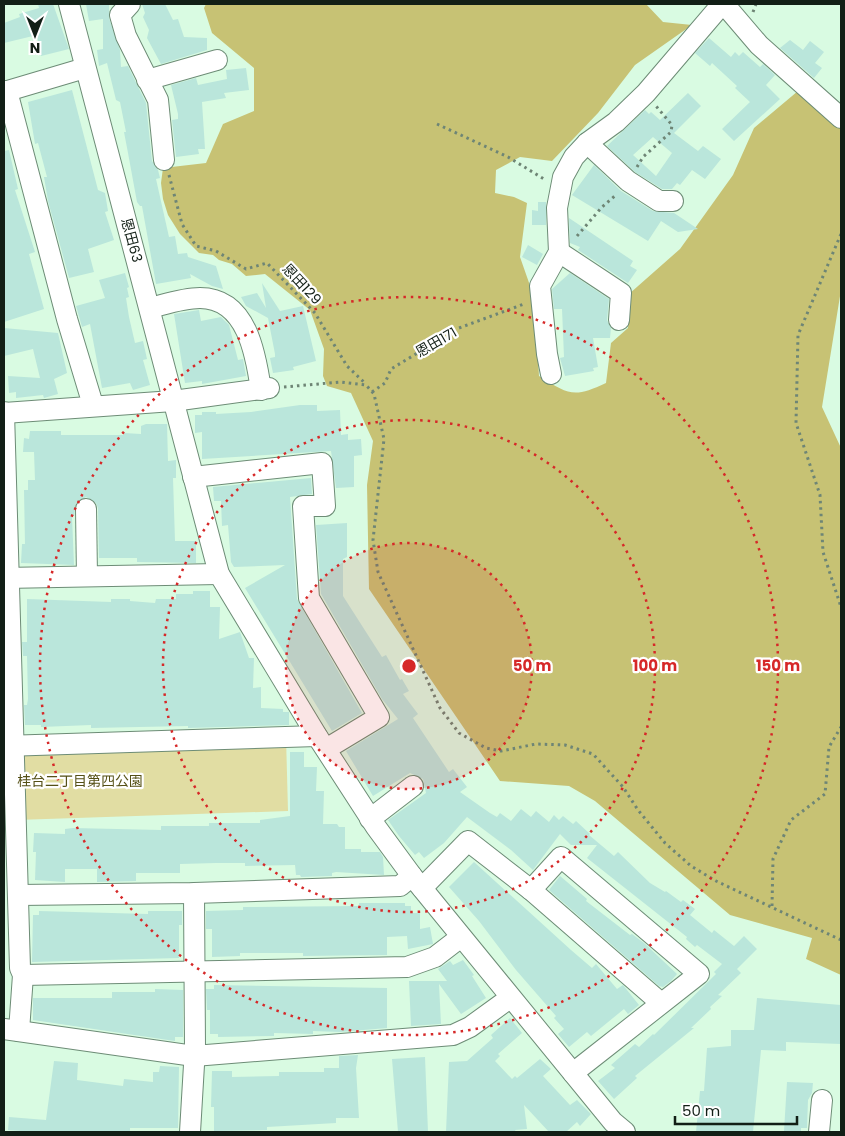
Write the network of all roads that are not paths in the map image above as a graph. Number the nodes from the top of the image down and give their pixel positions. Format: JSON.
{"nodes":[{"id":1,"x":69,"y":4,"type":"edge"},
{"id":2,"x":723,"y":4,"type":"edge"},
{"id":3,"x":125,"y":9,"type":"edge"},
{"id":4,"x":217,"y":60,"type":"dead end"},
{"id":5,"x":85,"y":68,"type":"junction"},
{"id":6,"x":148,"y":80,"type":"junction"},
{"id":7,"x":6,"y":92,"type":"edge"},
{"id":8,"x":841,"y":118,"type":"edge"},
{"id":9,"x":587,"y":144,"type":"junction"},
{"id":10,"x":164,"y":160,"type":"road end"},
{"id":11,"x":673,"y":201,"type":"dead end"},
{"id":12,"x":560,"y":252,"type":"junction"},
{"id":13,"x":150,"y":308,"type":"junction"},
{"id":14,"x":619,"y":320,"type":"dead end"},
{"id":15,"x":551,"y":374,"type":"dead end"},
{"id":16,"x":173,"y":401,"type":"junction"},
{"id":17,"x":92,"y":405,"type":"junction"},
{"id":18,"x":4,"y":413,"type":"edge"},
{"id":19,"x":193,"y":477,"type":"junction"},
{"id":20,"x":86,"y":509,"type":"dead end"},
{"id":21,"x":219,"y":574,"type":"junction"},
{"id":22,"x":87,"y":576,"type":"junction"},
{"id":23,"x":6,"y":577,"type":"edge"},
{"id":24,"x":322,"y":743,"type":"junction"},
{"id":25,"x":9,"y":745,"type":"edge"},
{"id":26,"x":408,"y":796,"type":"dead end"},
{"id":27,"x":370,"y":818,"type":"junction"},
{"id":28,"x":417,"y":882,"type":"junction"},
{"id":29,"x":531,"y":890,"type":"junction"},
{"id":30,"x":194,"y":893,"type":"junction"},
{"id":31,"x":18,"y":895,"type":"junction"},
{"id":32,"x":461,"y":937,"type":"junction"},
{"id":33,"x":195,"y":972,"type":"junction"},
{"id":34,"x":23,"y":975,"type":"junction"},
{"id":35,"x":510,"y":998,"type":"junction"},
{"id":36,"x":662,"y":1003,"type":"junction"},
{"id":37,"x":11,"y":1030,"type":"edge"},
{"id":38,"x":194,"y":1056,"type":"junction"},
{"id":39,"x":573,"y":1073,"type":"junction"},
{"id":40,"x":613,"y":1129,"type":"edge"},
{"id":41,"x":190,"y":1132,"type":"edge"}],
"edges":[{"from":1,"to":5,"type":"street","name":"恩田63","number":"恩田63"},
{"from":2,"to":8,"type":"street"},
{"from":2,"to":9,"type":"street"},
{"from":3,"to":6,"type":"street"},
{"from":4,"to":6,"type":"street"},
{"from":5,"to":7,"type":"street"},
{"from":5,"to":13,"type":"street","name":"恩田63","number":"恩田63"},
{"from":6,"to":10,"type":"street"},
{"from":7,"to":17,"type":"street"},
{"from":9,"to":11,"type":"street"},
{"from":9,"to":12,"type":"street"},
{"from":12,"to":14,"type":"street"},
{"from":12,"to":15,"type":"street"},
{"from":13,"to":16,"type":"street","name":"恩田63","number":"恩田63"},
{"from":13,"to":16,"type":"street"},
{"from":16,"to":17,"type":"street"},
{"from":16,"to":19,"type":"street","name":"恩田63","number":"恩田63"},
{"from":17,"to":18,"type":"street"},
{"from":18,"to":23,"type":"street"},
{"from":19,"to":21,"type":"street","name":"恩田63"},
{"from":19,"to":24,"type":"street"},
{"from":20,"to":22,"type":"street"},
{"from":21,"to":22,"type":"street"},
{"from":21,"to":24,"type":"street","name":"恩田63"},
{"from":22,"to":23,"type":"street"},
{"from":23,"to":25,"type":"street"},
{"from":24,"to":25,"type":"street"},
{"from":24,"to":27,"type":"street","name":"恩田63"},
{"from":25,"to":31,"type":"street"},
{"from":26,"to":27,"type":"street"},
{"from":27,"to":28,"type":"street","name":"恩田63"},
{"from":28,"to":29,"type":"street"},
{"from":28,"to":30,"type":"street"},
{"from":28,"to":32,"type":"street","name":"恩田63"},
{"from":29,"to":36,"type":"street"},
{"from":29,"to":36,"type":"street"},
{"from":30,"to":31,"type":"street"},
{"from":30,"to":33,"type":"street"},
{"from":31,"to":34,"type":"street"},
{"from":32,"to":33,"type":"street"},
{"from":32,"to":35,"type":"street","name":"恩田63"},
{"from":33,"to":34,"type":"street"},
{"from":33,"to":38,"type":"street"},
{"from":34,"to":37,"type":"street"},
{"from":35,"to":38,"type":"street"},
{"from":35,"to":39,"type":"street","name":"恩田63"},
{"from":36,"to":39,"type":"street"},
{"from":37,"to":38,"type":"street"},
{"from":38,"to":41,"type":"street"},
{"from":39,"to":40,"type":"street","name":"恩田63"}]}
